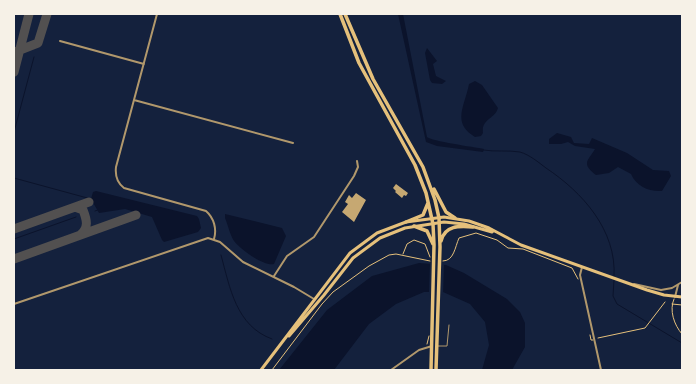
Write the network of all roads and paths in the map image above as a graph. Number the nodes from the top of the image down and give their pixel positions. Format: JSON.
{"nodes":[{"id":1,"x":157,"y":14,"type":"edge"},
{"id":2,"x":340,"y":14,"type":"edge"},
{"id":3,"x":345,"y":14,"type":"edge"},
{"id":4,"x":60,"y":41,"type":"dead end"},
{"id":5,"x":144,"y":64,"type":"junction"},
{"id":6,"x":134,"y":100,"type":"junction"},
{"id":7,"x":294,"y":142,"type":"dead end"},
{"id":8,"x":357,"y":161,"type":"dead end"},
{"id":9,"x":427,"y":175,"type":"junction"},
{"id":10,"x":428,"y":202,"type":"junction"},
{"id":11,"x":439,"y":218,"type":"junction"},
{"id":12,"x":455,"y":218,"type":"junction"},
{"id":13,"x":432,"y":219,"type":"junction"},
{"id":14,"x":406,"y":222,"type":"junction"},
{"id":15,"x":439,"y":223,"type":"junction"},
{"id":16,"x":433,"y":224,"type":"junction"},
{"id":17,"x":414,"y":226,"type":"junction"},
{"id":18,"x":473,"y":227,"type":"junction"},
{"id":19,"x":494,"y":232,"type":"junction"},
{"id":20,"x":214,"y":239,"type":"junction"},
{"id":21,"x":434,"y":245,"type":"junction"},
{"id":22,"x":440,"y":247,"type":"junction"},
{"id":23,"x":403,"y":254,"type":"dead end"},
{"id":24,"x":432,"y":258,"type":"junction"},
{"id":25,"x":582,"y":266,"type":"junction"},
{"id":26,"x":274,"y":276,"type":"junction"},
{"id":27,"x":682,"y":282,"type":"edge"},
{"id":28,"x":630,"y":284,"type":"junction"},
{"id":29,"x":678,"y":284,"type":"junction"},
{"id":30,"x":675,"y":297,"type":"junction"},
{"id":31,"x":682,"y":297,"type":"edge"},
{"id":32,"x":314,"y":299,"type":"junction"},
{"id":33,"x":319,"y":302,"type":"junction"},
{"id":34,"x":664,"y":302,"type":"dead end"},
{"id":35,"x":14,"y":304,"type":"edge"},
{"id":36,"x":671,"y":304,"type":"junction"},
{"id":37,"x":682,"y":305,"type":"edge"},
{"id":38,"x":449,"y":325,"type":"dead end"},
{"id":39,"x":682,"y":334,"type":"edge"},
{"id":40,"x":598,"y":338,"type":"dead end"},
{"id":41,"x":282,"y":343,"type":"junction"},
{"id":42,"x":432,"y":346,"type":"junction"},
{"id":43,"x":437,"y":346,"type":"junction"},
{"id":44,"x":261,"y":370,"type":"edge"},
{"id":45,"x":391,"y":370,"type":"edge"},
{"id":46,"x":431,"y":370,"type":"edge"},
{"id":47,"x":436,"y":370,"type":"edge"},
{"id":48,"x":601,"y":370,"type":"edge"}],
"edges":[{"from":1,"to":5,"type":"street"},
{"from":2,"to":10,"type":"highway"},
{"from":3,"to":9,"type":"highway"},
{"from":4,"to":5,"type":"street"},
{"from":5,"to":6,"type":"street"},
{"from":6,"to":7,"type":"street"},
{"from":6,"to":20,"type":"street"},
{"from":8,"to":26,"type":"street"},
{"from":9,"to":11,"type":"highway"},
{"from":9,"to":12,"type":"highway"},
{"from":10,"to":13,"type":"highway"},
{"from":10,"to":14,"type":"highway"},
{"from":11,"to":12,"type":"main road"},
{"from":11,"to":13,"type":"main road"},
{"from":11,"to":15,"type":"highway"},
{"from":12,"to":19,"type":"main road"},
{"from":13,"to":14,"type":"main road"},
{"from":13,"to":16,"type":"highway"},
{"from":14,"to":32,"type":"main road"},
{"from":15,"to":16,"type":"main road"},
{"from":15,"to":18,"type":"main road"},
{"from":15,"to":22,"type":"highway"},
{"from":16,"to":17,"type":"main road"},
{"from":16,"to":21,"type":"highway"},
{"from":17,"to":21,"type":"highway"},
{"from":17,"to":33,"type":"main road"},
{"from":18,"to":19,"type":"main road"},
{"from":18,"to":22,"type":"highway"},
{"from":19,"to":25,"type":"main road"},
{"from":20,"to":26,"type":"street"},
{"from":20,"to":35,"type":"street"},
{"from":21,"to":24,"type":"highway"},
{"from":22,"to":43,"type":"highway"},
{"from":23,"to":24,"type":"path"},
{"from":24,"to":42,"type":"highway"},
{"from":25,"to":28,"type":"main road"},
{"from":25,"to":48,"type":"street"},
{"from":26,"to":32,"type":"street"},
{"from":27,"to":29,"type":"street"},
{"from":28,"to":29,"type":"street"},
{"from":28,"to":30,"type":"main road"},
{"from":29,"to":30,"type":"street"},
{"from":30,"to":31,"type":"main road"},
{"from":30,"to":36,"type":"path"},
{"from":32,"to":33,"type":"street"},
{"from":32,"to":41,"type":"main road"},
{"from":33,"to":41,"type":"main road"},
{"from":34,"to":40,"type":"path"},
{"from":36,"to":37,"type":"path"},
{"from":36,"to":39,"type":"path"},
{"from":38,"to":43,"type":"lane"},
{"from":41,"to":44,"type":"main road"},
{"from":42,"to":43,"type":"street"},
{"from":42,"to":45,"type":"street"},
{"from":42,"to":46,"type":"highway"},
{"from":43,"to":47,"type":"highway"}]}
